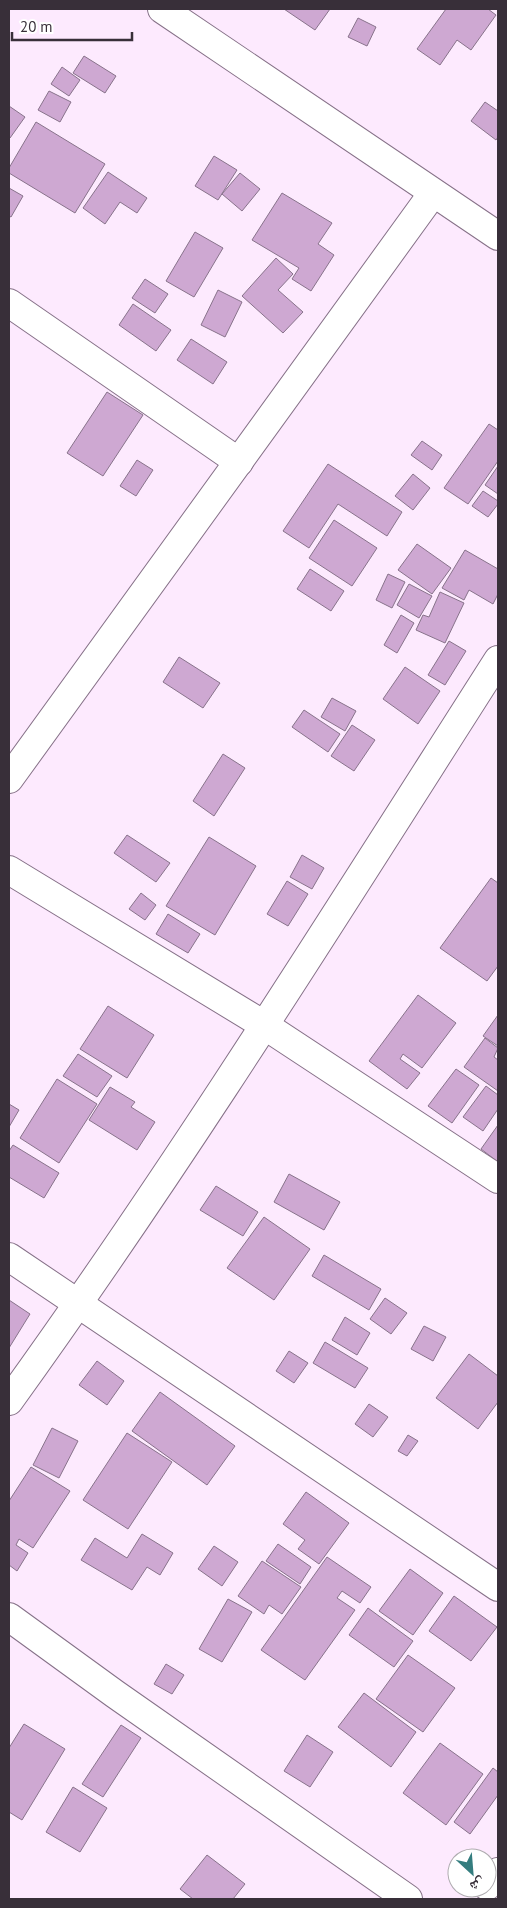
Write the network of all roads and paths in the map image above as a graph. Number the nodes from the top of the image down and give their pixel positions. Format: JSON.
{"nodes":[{"id":1,"x":162,"y":9,"type":"edge"},
{"id":2,"x":433,"y":193,"type":"junction"},
{"id":3,"x":498,"y":236,"type":"edge"},
{"id":4,"x":9,"y":303,"type":"edge"},
{"id":5,"x":238,"y":462,"type":"junction"},
{"id":6,"x":498,"y":660,"type":"edge"},
{"id":7,"x":9,"y":779,"type":"edge"},
{"id":8,"x":9,"y":870,"type":"edge"},
{"id":9,"x":264,"y":1025,"type":"junction"},
{"id":10,"x":498,"y":1179,"type":"edge"},
{"id":11,"x":9,"y":1257,"type":"edge"},
{"id":12,"x":78,"y":1304,"type":"junction"},
{"id":13,"x":9,"y":1401,"type":"edge"},
{"id":14,"x":498,"y":1587,"type":"edge"},
{"id":15,"x":9,"y":1618,"type":"edge"},
{"id":16,"x":408,"y":1899,"type":"edge"}],
"edges":[{"from":1,"to":2,"type":"street"},
{"from":2,"to":3,"type":"street"},
{"from":2,"to":5,"type":"street"},
{"from":4,"to":5,"type":"street"},
{"from":5,"to":7,"type":"street"},
{"from":6,"to":9,"type":"street"},
{"from":8,"to":9,"type":"street"},
{"from":9,"to":10,"type":"street"},
{"from":9,"to":12,"type":"street"},
{"from":11,"to":12,"type":"street"},
{"from":12,"to":13,"type":"street"},
{"from":12,"to":14,"type":"street"},
{"from":15,"to":16,"type":"street"}]}
